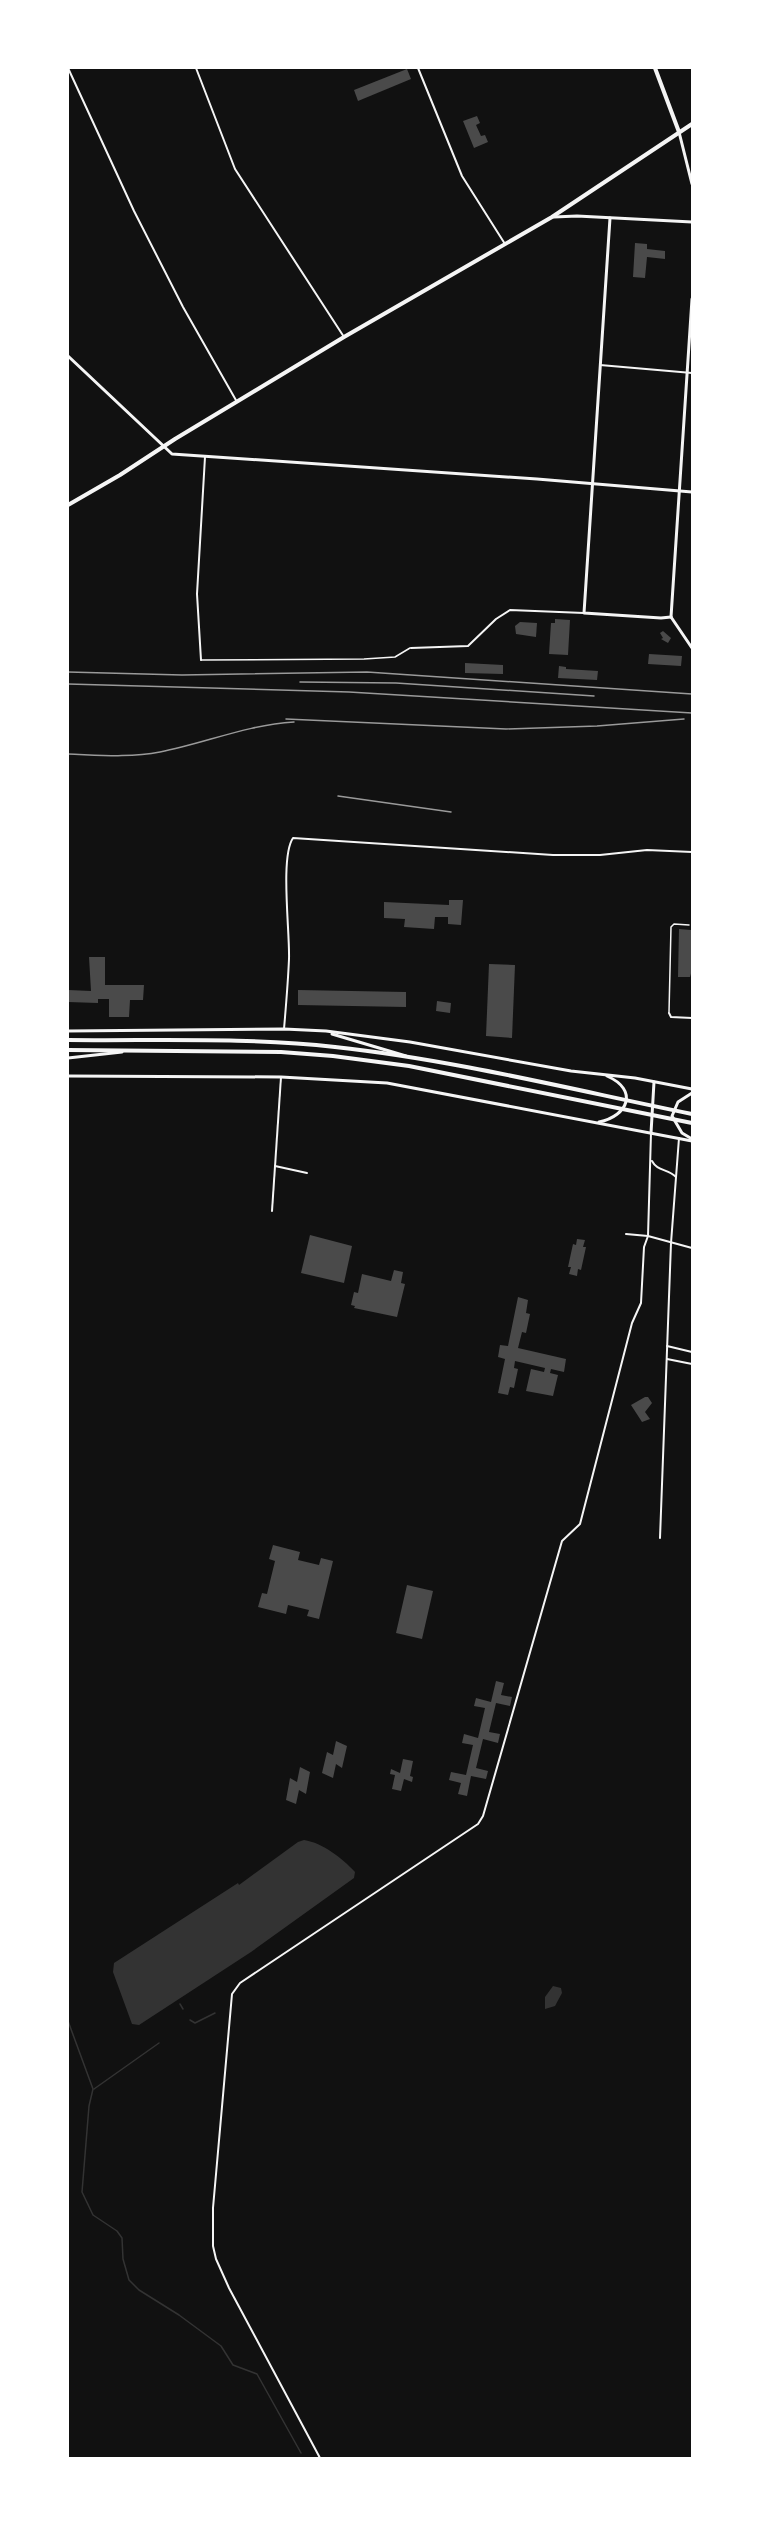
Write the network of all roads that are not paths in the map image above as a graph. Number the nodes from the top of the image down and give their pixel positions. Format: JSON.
{"nodes":[{"id":1,"x":68,"y":68,"type":"edge"},
{"id":2,"x":196,"y":68,"type":"edge"},
{"id":3,"x":418,"y":68,"type":"edge"},
{"id":4,"x":655,"y":68,"type":"edge"},
{"id":5,"x":693,"y":124,"type":"edge"},
{"id":6,"x":679,"y":132,"type":"junction"},
{"id":7,"x":693,"y":184,"type":"edge"},
{"id":8,"x":552,"y":217,"type":"junction"},
{"id":9,"x":610,"y":218,"type":"junction"},
{"id":10,"x":693,"y":222,"type":"edge"},
{"id":11,"x":505,"y":244,"type":"junction"},
{"id":12,"x":693,"y":300,"type":"edge"},
{"id":13,"x":344,"y":337,"type":"junction"},
{"id":14,"x":68,"y":356,"type":"edge"},
{"id":15,"x":600,"y":365,"type":"junction"},
{"id":16,"x":687,"y":373,"type":"junction"},
{"id":17,"x":693,"y":373,"type":"edge"},
{"id":18,"x":237,"y":402,"type":"junction"},
{"id":19,"x":163,"y":447,"type":"junction"},
{"id":20,"x":205,"y":457,"type":"junction"},
{"id":21,"x":593,"y":483,"type":"junction"},
{"id":22,"x":679,"y":490,"type":"junction"},
{"id":23,"x":693,"y":492,"type":"edge"},
{"id":24,"x":68,"y":505,"type":"edge"},
{"id":25,"x":584,"y":613,"type":"junction"},
{"id":26,"x":671,"y":617,"type":"junction"},
{"id":27,"x":411,"y":648,"type":"joint"},
{"id":28,"x":693,"y":648,"type":"edge"},
{"id":29,"x":201,"y":660,"type":"joint"},
{"id":30,"x":693,"y":852,"type":"edge"},
{"id":31,"x":689,"y":925,"type":"dead end"},
{"id":32,"x":669,"y":1013,"type":"joint"},
{"id":33,"x":693,"y":1018,"type":"edge"},
{"id":34,"x":284,"y":1029,"type":"junction"},
{"id":35,"x":68,"y":1031,"type":"edge"},
{"id":36,"x":326,"y":1032,"type":"junction"},
{"id":37,"x":68,"y":1040,"type":"edge"},
{"id":38,"x":68,"y":1050,"type":"edge"},
{"id":39,"x":139,"y":1050,"type":"junction"},
{"id":40,"x":411,"y":1057,"type":"junction"},
{"id":41,"x":68,"y":1058,"type":"edge"},
{"id":42,"x":604,"y":1075,"type":"junction"},
{"id":43,"x":68,"y":1076,"type":"edge"},
{"id":44,"x":281,"y":1077,"type":"junction"},
{"id":45,"x":654,"y":1082,"type":"junction"},
{"id":46,"x":693,"y":1091,"type":"edge"},
{"id":47,"x":693,"y":1114,"type":"edge"},
{"id":48,"x":594,"y":1123,"type":"junction"},
{"id":49,"x":693,"y":1123,"type":"edge"},
{"id":50,"x":651,"y":1133,"type":"junction"},
{"id":51,"x":679,"y":1138,"type":"junction"},
{"id":52,"x":693,"y":1140,"type":"edge"},
{"id":53,"x":650,"y":1157,"type":"junction"},
{"id":54,"x":275,"y":1166,"type":"junction"},
{"id":55,"x":307,"y":1173,"type":"dead end"},
{"id":56,"x":677,"y":1179,"type":"junction"},
{"id":57,"x":272,"y":1211,"type":"dead end"},
{"id":58,"x":626,"y":1234,"type":"dead end"},
{"id":59,"x":648,"y":1236,"type":"junction"},
{"id":60,"x":671,"y":1243,"type":"junction"},
{"id":61,"x":693,"y":1248,"type":"edge"},
{"id":62,"x":667,"y":1346,"type":"junction"},
{"id":63,"x":693,"y":1352,"type":"edge"},
{"id":64,"x":667,"y":1359,"type":"junction"},
{"id":65,"x":693,"y":1364,"type":"edge"},
{"id":66,"x":660,"y":1538,"type":"dead end"},
{"id":67,"x":320,"y":2458,"type":"edge"}],
"edges":[{"from":1,"to":18,"type":"street"},
{"from":2,"to":13,"type":"street"},
{"from":3,"to":11,"type":"street"},
{"from":4,"to":6,"type":"main road"},
{"from":5,"to":6,"type":"main road"},
{"from":6,"to":7,"type":"street"},
{"from":6,"to":8,"type":"main road"},
{"from":8,"to":9,"type":"street"},
{"from":8,"to":11,"type":"main road"},
{"from":9,"to":10,"type":"street"},
{"from":9,"to":15,"type":"street"},
{"from":11,"to":13,"type":"main road"},
{"from":12,"to":16,"type":"street"},
{"from":13,"to":18,"type":"main road"},
{"from":14,"to":19,"type":"street"},
{"from":15,"to":16,"type":"street"},
{"from":15,"to":21,"type":"street"},
{"from":16,"to":17,"type":"street"},
{"from":16,"to":22,"type":"street"},
{"from":18,"to":19,"type":"main road"},
{"from":19,"to":20,"type":"street"},
{"from":19,"to":24,"type":"main road"},
{"from":20,"to":21,"type":"street"},
{"from":20,"to":29,"type":"street"},
{"from":21,"to":22,"type":"street"},
{"from":21,"to":25,"type":"street"},
{"from":22,"to":23,"type":"street"},
{"from":22,"to":26,"type":"street"},
{"from":25,"to":26,"type":"street"},
{"from":25,"to":27,"type":"street"},
{"from":26,"to":28,"type":"street"},
{"from":27,"to":29,"type":"lane"},
{"from":30,"to":34,"type":"street"},
{"from":31,"to":32,"type":"lane"},
{"from":32,"to":33,"type":"street"},
{"from":34,"to":35,"type":"street"},
{"from":34,"to":36,"type":"street"},
{"from":36,"to":40,"type":"street"},
{"from":36,"to":42,"type":"street"},
{"from":37,"to":40,"type":"main road"},
{"from":38,"to":39,"type":"main road"},
{"from":39,"to":41,"type":"street"},
{"from":39,"to":49,"type":"main road"},
{"from":40,"to":47,"type":"main road"},
{"from":42,"to":45,"type":"street"},
{"from":42,"to":48,"type":"street"},
{"from":43,"to":44,"type":"street"},
{"from":44,"to":48,"type":"street"},
{"from":44,"to":54,"type":"street"},
{"from":45,"to":46,"type":"street"},
{"from":45,"to":50,"type":"street"},
{"from":46,"to":52,"type":"street"},
{"from":48,"to":50,"type":"street"},
{"from":50,"to":51,"type":"street"},
{"from":50,"to":53,"type":"street"},
{"from":51,"to":52,"type":"street"},
{"from":51,"to":56,"type":"street"},
{"from":53,"to":56,"type":"street"},
{"from":53,"to":59,"type":"street"},
{"from":54,"to":55,"type":"street"},
{"from":54,"to":57,"type":"street"},
{"from":56,"to":60,"type":"street"},
{"from":58,"to":59,"type":"street"},
{"from":59,"to":60,"type":"street"},
{"from":59,"to":67,"type":"street"},
{"from":60,"to":61,"type":"street"},
{"from":60,"to":62,"type":"street"},
{"from":62,"to":63,"type":"street"},
{"from":62,"to":64,"type":"street"},
{"from":64,"to":65,"type":"street"},
{"from":64,"to":66,"type":"street"}]}
